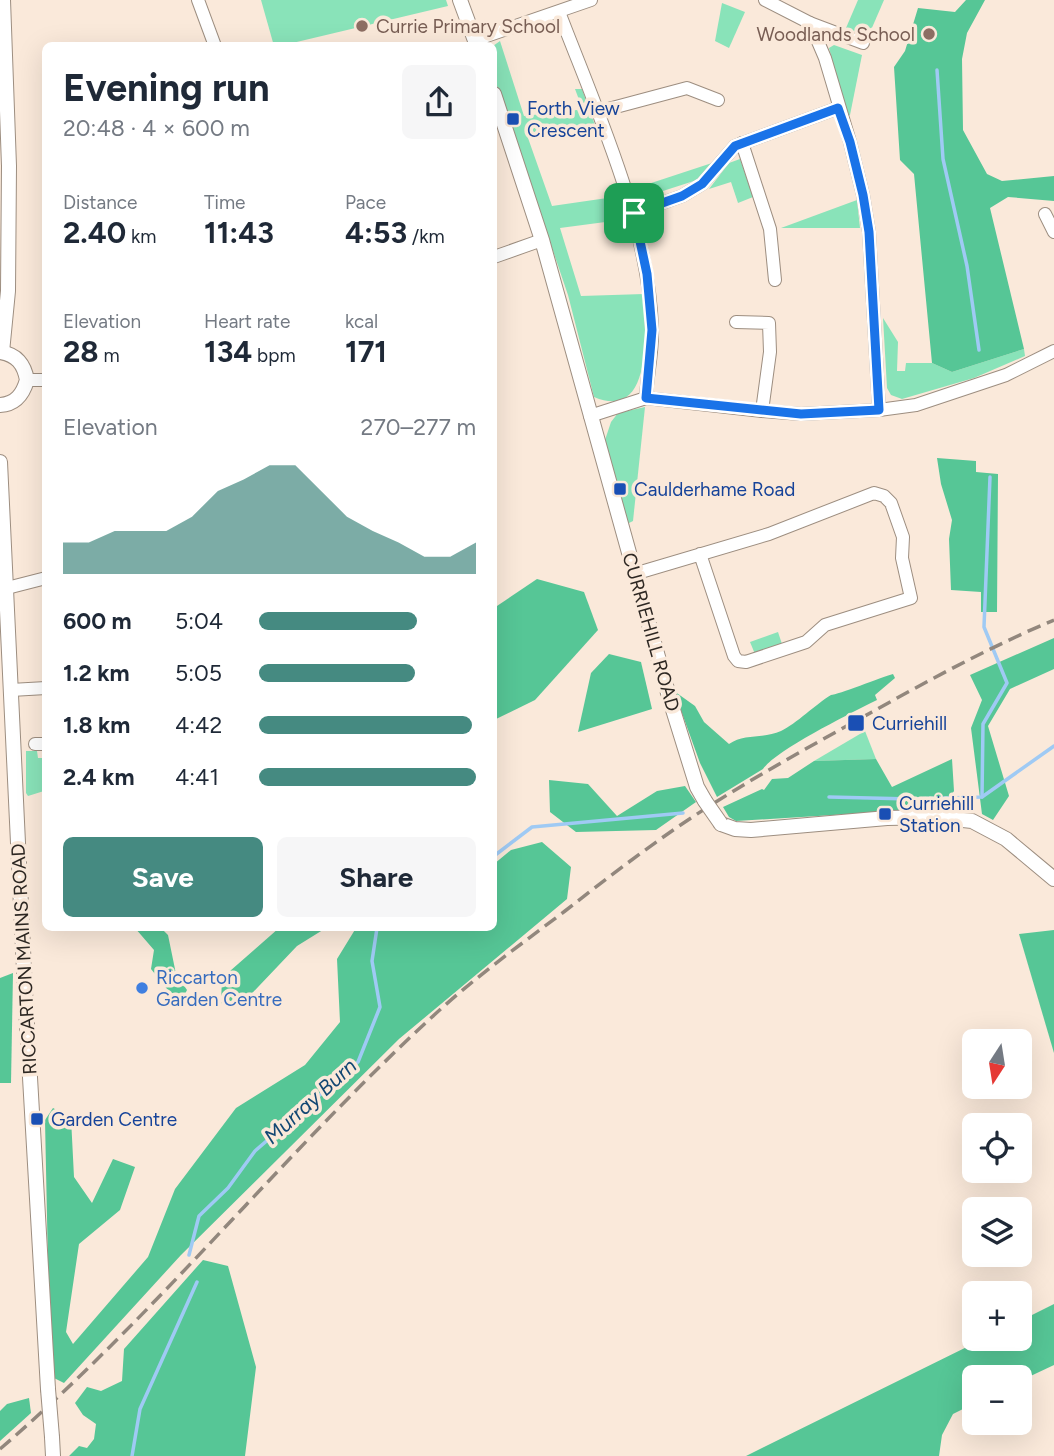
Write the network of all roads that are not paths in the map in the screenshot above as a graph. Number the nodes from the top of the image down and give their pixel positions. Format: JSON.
{"nodes":[{"id":1,"x":3,"y":0,"type":"edge"},
{"id":2,"x":198,"y":0,"type":"edge"},
{"id":3,"x":460,"y":0,"type":"edge"},
{"id":4,"x":765,"y":0,"type":"edge"},
{"id":5,"x":586,"y":1,"type":"edge"},
{"id":6,"x":559,"y":12,"type":"junction"},
{"id":7,"x":810,"y":23,"type":"junction"},
{"id":8,"x":214,"y":42,"type":"edge"},
{"id":9,"x":476,"y":42,"type":"edge"},
{"id":10,"x":479,"y":42,"type":"edge"},
{"id":11,"x":863,"y":43,"type":"dead end"},
{"id":12,"x":718,"y":100,"type":"dead end"},
{"id":13,"x":497,"y":103,"type":"edge"},
{"id":14,"x":838,"y":108,"type":"junction"},
{"id":15,"x":597,"y":112,"type":"junction"},
{"id":16,"x":4,"y":125,"type":"edge"},
{"id":17,"x":742,"y":143,"type":"junction"},
{"id":18,"x":634,"y":213,"type":"junction"},
{"id":19,"x":1045,"y":214,"type":"dead end"},
{"id":20,"x":1054,"y":232,"type":"edge"},
{"id":21,"x":542,"y":240,"type":"junction"},
{"id":22,"x":497,"y":256,"type":"edge"},
{"id":23,"x":775,"y":280,"type":"dead end"},
{"id":24,"x":736,"y":322,"type":"dead end"},
{"id":25,"x":1054,"y":351,"type":"edge"},
{"id":26,"x":1,"y":352,"type":"edge"},
{"id":27,"x":27,"y":380,"type":"junction"},
{"id":28,"x":42,"y":380,"type":"edge"},
{"id":29,"x":646,"y":398,"type":"junction"},
{"id":30,"x":0,"y":405,"type":"edge"},
{"id":31,"x":879,"y":410,"type":"junction"},
{"id":32,"x":762,"y":411,"type":"junction"},
{"id":33,"x":590,"y":415,"type":"junction"},
{"id":34,"x":0,"y":462,"type":"edge"},
{"id":35,"x":1,"y":497,"type":"edge"},
{"id":36,"x":700,"y":554,"type":"junction"},
{"id":37,"x":634,"y":574,"type":"junction"},
{"id":38,"x":42,"y":579,"type":"edge"},
{"id":39,"x":7,"y":588,"type":"junction"},
{"id":40,"x":42,"y":688,"type":"edge"},
{"id":41,"x":11,"y":690,"type":"junction"},
{"id":42,"x":1054,"y":879,"type":"edge"},
{"id":43,"x":53,"y":1456,"type":"edge"}],
"edges":[{"from":1,"to":16,"type":"street"},
{"from":2,"to":8,"type":"street"},
{"from":3,"to":9,"type":"street"},
{"from":4,"to":7,"type":"street"},
{"from":5,"to":6,"type":"street"},
{"from":6,"to":10,"type":"street"},
{"from":6,"to":15,"type":"street"},
{"from":7,"to":11,"type":"street"},
{"from":7,"to":14,"type":"street"},
{"from":12,"to":15,"type":"street"},
{"from":13,"to":21,"type":"street","name":"CURRIEHILL ROAD"},
{"from":14,"to":17,"type":"street"},
{"from":14,"to":31,"type":"street"},
{"from":15,"to":18,"type":"street"},
{"from":16,"to":26,"type":"street"},
{"from":17,"to":18,"type":"street"},
{"from":17,"to":23,"type":"street"},
{"from":18,"to":29,"type":"street"},
{"from":19,"to":20,"type":"street"},
{"from":21,"to":22,"type":"street"},
{"from":21,"to":33,"type":"street","name":"CURRIEHILL ROAD"},
{"from":24,"to":32,"type":"street"},
{"from":25,"to":31,"type":"street"},
{"from":26,"to":27,"type":"street"},
{"from":27,"to":28,"type":"street"},
{"from":27,"to":30,"type":"street"},
{"from":29,"to":32,"type":"street"},
{"from":29,"to":33,"type":"street"},
{"from":31,"to":32,"type":"street"},
{"from":33,"to":37,"type":"street","name":"CURRIEHILL ROAD"},
{"from":34,"to":35,"type":"street","name":"RICCARTON MAINS ROAD"},
{"from":35,"to":39,"type":"street","name":"RICCARTON MAINS ROAD"},
{"from":36,"to":36,"type":"street"},
{"from":36,"to":37,"type":"street"},
{"from":37,"to":42,"type":"street","name":"CURRIEHILL ROAD","bridge":true},
{"from":38,"to":39,"type":"street"},
{"from":39,"to":41,"type":"street","name":"RICCARTON MAINS ROAD"},
{"from":40,"to":41,"type":"street"},
{"from":41,"to":43,"type":"street","name":"RICCARTON MAINS ROAD","bridge":true}]}
